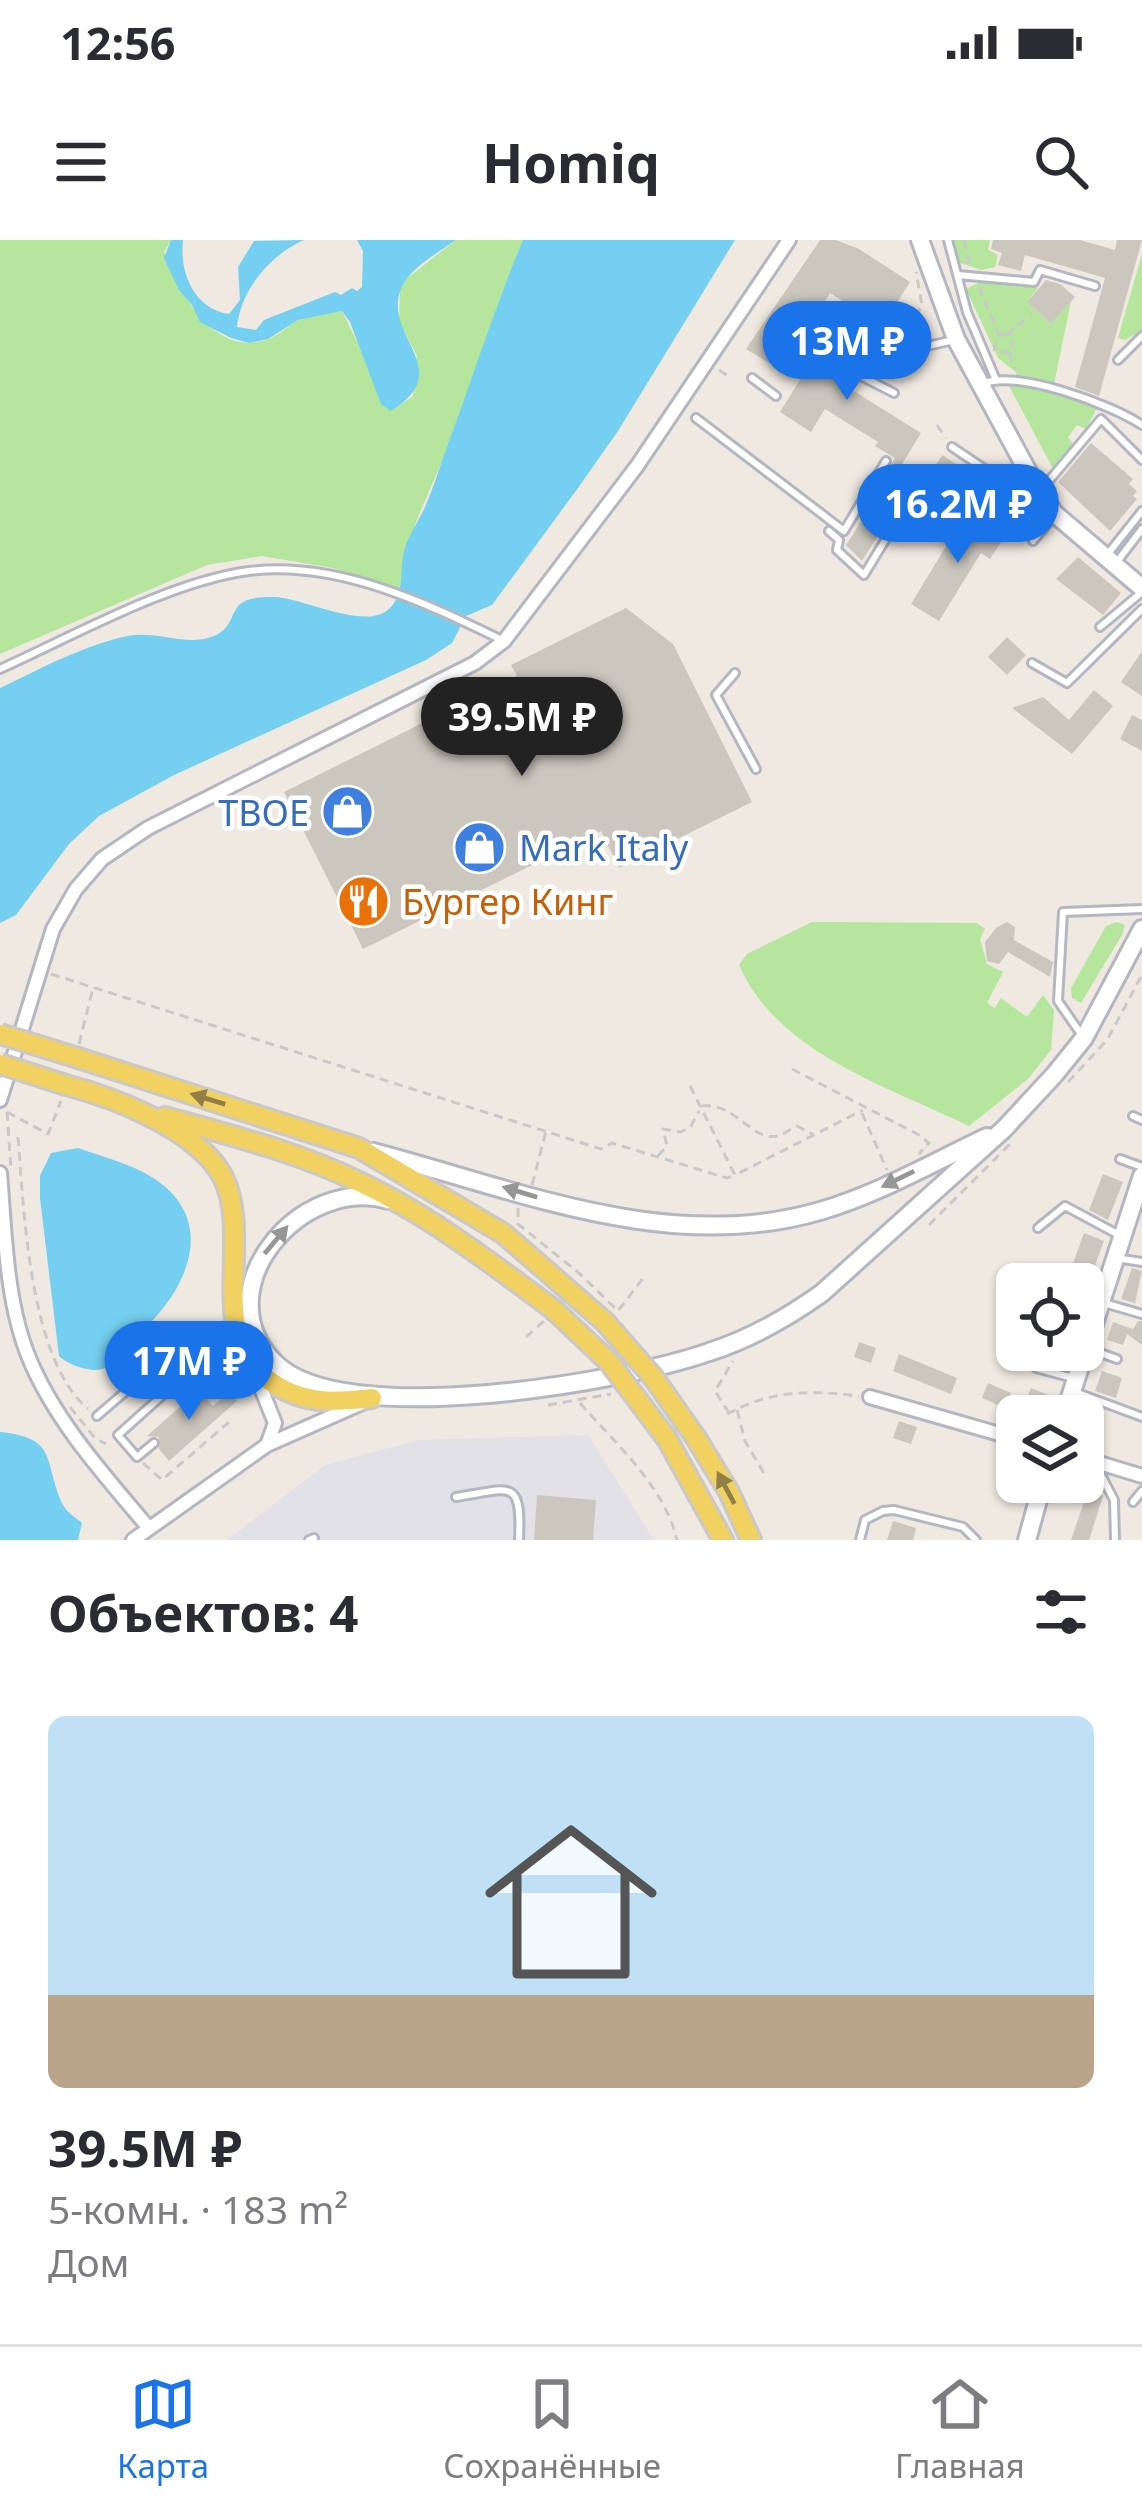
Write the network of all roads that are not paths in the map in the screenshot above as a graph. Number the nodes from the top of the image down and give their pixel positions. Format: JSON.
{"nodes":[{"id":1,"x":789,"y":240,"type":"edge"},
{"id":2,"x":920,"y":240,"type":"edge"},
{"id":3,"x":948,"y":240,"type":"edge"},
{"id":4,"x":958,"y":274,"type":"junction"},
{"id":5,"x":1095,"y":286,"type":"dead end"},
{"id":6,"x":1142,"y":336,"type":"edge"},
{"id":7,"x":956,"y":339,"type":"junction"},
{"id":8,"x":904,"y":351,"type":"dead end"},
{"id":9,"x":1118,"y":360,"type":"dead end"},
{"id":10,"x":857,"y":374,"type":"dead end"},
{"id":11,"x":752,"y":378,"type":"dead end"},
{"id":12,"x":987,"y":382,"type":"junction"},
{"id":13,"x":894,"y":393,"type":"dead end"},
{"id":14,"x":776,"y":396,"type":"dead end"},
{"id":15,"x":696,"y":418,"type":"dead end"},
{"id":16,"x":1142,"y":425,"type":"edge"},
{"id":17,"x":952,"y":447,"type":"road end"},
{"id":18,"x":1020,"y":458,"type":"junction"},
{"id":19,"x":1142,"y":460,"type":"edge"},
{"id":20,"x":886,"y":461,"type":"dead end"},
{"id":21,"x":1006,"y":484,"type":"junction"},
{"id":22,"x":1040,"y":491,"type":"junction"},
{"id":23,"x":904,"y":509,"type":"dead end"},
{"id":24,"x":994,"y":509,"type":"dead end"},
{"id":25,"x":1142,"y":511,"type":"edge"},
{"id":26,"x":1055,"y":514,"type":"junction"},
{"id":27,"x":1142,"y":529,"type":"edge"},
{"id":28,"x":829,"y":531,"type":"dead end"},
{"id":29,"x":844,"y":531,"type":"junction"},
{"id":30,"x":839,"y":540,"type":"junction"},
{"id":31,"x":1033,"y":541,"type":"dead end"},
{"id":32,"x":1109,"y":562,"type":"junction"},
{"id":33,"x":1142,"y":590,"type":"edge"},
{"id":34,"x":1142,"y":610,"type":"edge"},
{"id":35,"x":1100,"y":628,"type":"dead end"},
{"id":36,"x":504,"y":641,"type":"junction"},
{"id":37,"x":1032,"y":663,"type":"dead end"},
{"id":38,"x":0,"y":669,"type":"edge"},
{"id":39,"x":735,"y":673,"type":"dead end"},
{"id":40,"x":756,"y":769,"type":"dead end"},
{"id":41,"x":1142,"y":909,"type":"edge"},
{"id":42,"x":1142,"y":929,"type":"edge"},
{"id":43,"x":0,"y":1034,"type":"edge"},
{"id":44,"x":1084,"y":1038,"type":"junction"},
{"id":45,"x":0,"y":1064,"type":"edge"},
{"id":46,"x":5,"y":1103,"type":"edge"},
{"id":47,"x":120,"y":1105,"type":"junction"},
{"id":48,"x":1132,"y":1116,"type":"dead end"},
{"id":49,"x":1142,"y":1120,"type":"edge"},
{"id":50,"x":1004,"y":1129,"type":"junction"},
{"id":51,"x":359,"y":1148,"type":"junction"},
{"id":52,"x":1120,"y":1159,"type":"dead end"},
{"id":53,"x":1142,"y":1167,"type":"edge"},
{"id":54,"x":1142,"y":1177,"type":"edge"},
{"id":55,"x":6,"y":1178,"type":"edge"},
{"id":56,"x":395,"y":1202,"type":"junction"},
{"id":57,"x":1038,"y":1228,"type":"dead end"},
{"id":58,"x":1122,"y":1236,"type":"junction"},
{"id":59,"x":1114,"y":1258,"type":"junction"},
{"id":60,"x":1142,"y":1262,"type":"edge"},
{"id":61,"x":1104,"y":1282,"type":"edge"},
{"id":62,"x":1104,"y":1306,"type":"edge"},
{"id":63,"x":1142,"y":1314,"type":"edge"},
{"id":64,"x":1104,"y":1352,"type":"edge"},
{"id":65,"x":1117,"y":1359,"type":"dead end"},
{"id":66,"x":254,"y":1370,"type":"junction"},
{"id":67,"x":1043,"y":1371,"type":"edge"},
{"id":68,"x":1078,"y":1371,"type":"edge"},
{"id":69,"x":1074,"y":1385,"type":"junction"},
{"id":70,"x":1071,"y":1395,"type":"edge"},
{"id":71,"x":870,"y":1397,"type":"road end"},
{"id":72,"x":372,"y":1398,"type":"junction"},
{"id":73,"x":97,"y":1416,"type":"road end"},
{"id":74,"x":1142,"y":1417,"type":"edge"},
{"id":75,"x":996,"y":1433,"type":"edge"},
{"id":76,"x":154,"y":1444,"type":"dead end"},
{"id":77,"x":267,"y":1445,"type":"junction"},
{"id":78,"x":1104,"y":1465,"type":"edge"},
{"id":79,"x":1142,"y":1476,"type":"edge"},
{"id":80,"x":1104,"y":1481,"type":"edge"},
{"id":81,"x":1142,"y":1491,"type":"edge"},
{"id":82,"x":456,"y":1496,"type":"dead end"},
{"id":83,"x":1133,"y":1502,"type":"dead end"},
{"id":84,"x":1037,"y":1503,"type":"edge"},
{"id":85,"x":148,"y":1527,"type":"junction"},
{"id":86,"x":133,"y":1540,"type":"edge"},
{"id":87,"x":519,"y":1540,"type":"edge"},
{"id":88,"x":723,"y":1540,"type":"edge"},
{"id":89,"x":751,"y":1540,"type":"edge"},
{"id":90,"x":860,"y":1540,"type":"edge"},
{"id":91,"x":976,"y":1540,"type":"edge"},
{"id":92,"x":1027,"y":1540,"type":"edge"},
{"id":93,"x":1115,"y":1540,"type":"edge"}],
"edges":[{"from":1,"to":36,"type":"street"},
{"from":2,"to":7,"type":"main road"},
{"from":3,"to":4,"type":"lane"},
{"from":4,"to":5,"type":"lane"},
{"from":4,"to":12,"type":"lane"},
{"from":6,"to":9,"type":"lane"},
{"from":7,"to":8,"type":"lane"},
{"from":7,"to":12,"type":"main road"},
{"from":10,"to":13,"type":"lane"},
{"from":11,"to":14,"type":"lane"},
{"from":12,"to":16,"type":"lane"},
{"from":12,"to":18,"type":"main road"},
{"from":15,"to":29,"type":"lane"},
{"from":17,"to":21,"type":"lane"},
{"from":18,"to":21,"type":"lane"},
{"from":18,"to":22,"type":"main road"},
{"from":19,"to":22,"type":"lane"},
{"from":20,"to":29,"type":"lane"},
{"from":21,"to":24,"type":"lane"},
{"from":22,"to":26,"type":"main road"},
{"from":23,"to":30,"type":"lane"},
{"from":25,"to":32,"type":"lane"},
{"from":26,"to":31,"type":"lane"},
{"from":26,"to":32,"type":"main road"},
{"from":27,"to":32,"type":"lane"},
{"from":28,"to":30,"type":"lane"},
{"from":29,"to":30,"type":"lane"},
{"from":32,"to":33,"type":"main road"},
{"from":33,"to":35,"type":"lane"},
{"from":34,"to":37,"type":"lane"},
{"from":36,"to":38,"type":"lane"},
{"from":36,"to":46,"type":"street"},
{"from":39,"to":40,"type":"lane"},
{"from":41,"to":44,"type":"lane"},
{"from":42,"to":44,"type":"main road"},
{"from":51,"to":43,"type":"main road","one_way":true,"bridge":true},
{"from":44,"to":50,"type":"main road"},
{"from":45,"to":47,"type":"main road","bridge":true},
{"from":47,"to":56,"type":"main road"},
{"from":47,"to":66,"type":"main road"},
{"from":48,"to":49,"type":"lane"},
{"from":50,"to":51,"type":"main road","one_way":true},
{"from":50,"to":72,"type":"main road"},
{"from":89,"to":51,"type":"main road","one_way":true,"bridge":true},
{"from":52,"to":53,"type":"lane"},
{"from":54,"to":58,"type":"main road"},
{"from":55,"to":85,"type":"street"},
{"from":72,"to":56,"type":"main road","one_way":true},
{"from":56,"to":88,"type":"main road","bridge":true},
{"from":57,"to":58,"type":"lane"},
{"from":58,"to":59,"type":"main road"},
{"from":59,"to":60,"type":"lane"},
{"from":59,"to":61,"type":"main road"},
{"from":62,"to":63,"type":"lane"},
{"from":64,"to":65,"type":"lane"},
{"from":66,"to":72,"type":"main road"},
{"from":66,"to":77,"type":"street"},
{"from":67,"to":69,"type":"lane"},
{"from":68,"to":69,"type":"main road"},
{"from":69,"to":70,"type":"main road"},
{"from":69,"to":74,"type":"lane"},
{"from":71,"to":75,"type":"street"},
{"from":72,"to":77,"type":"street"},
{"from":73,"to":76,"type":"lane"},
{"from":77,"to":85,"type":"street"},
{"from":78,"to":79,"type":"street"},
{"from":80,"to":93,"type":"lane"},
{"from":81,"to":83,"type":"lane"},
{"from":82,"to":87,"type":"lane"},
{"from":84,"to":92,"type":"main road"},
{"from":85,"to":86,"type":"street"},
{"from":90,"to":91,"type":"lane"}]}
